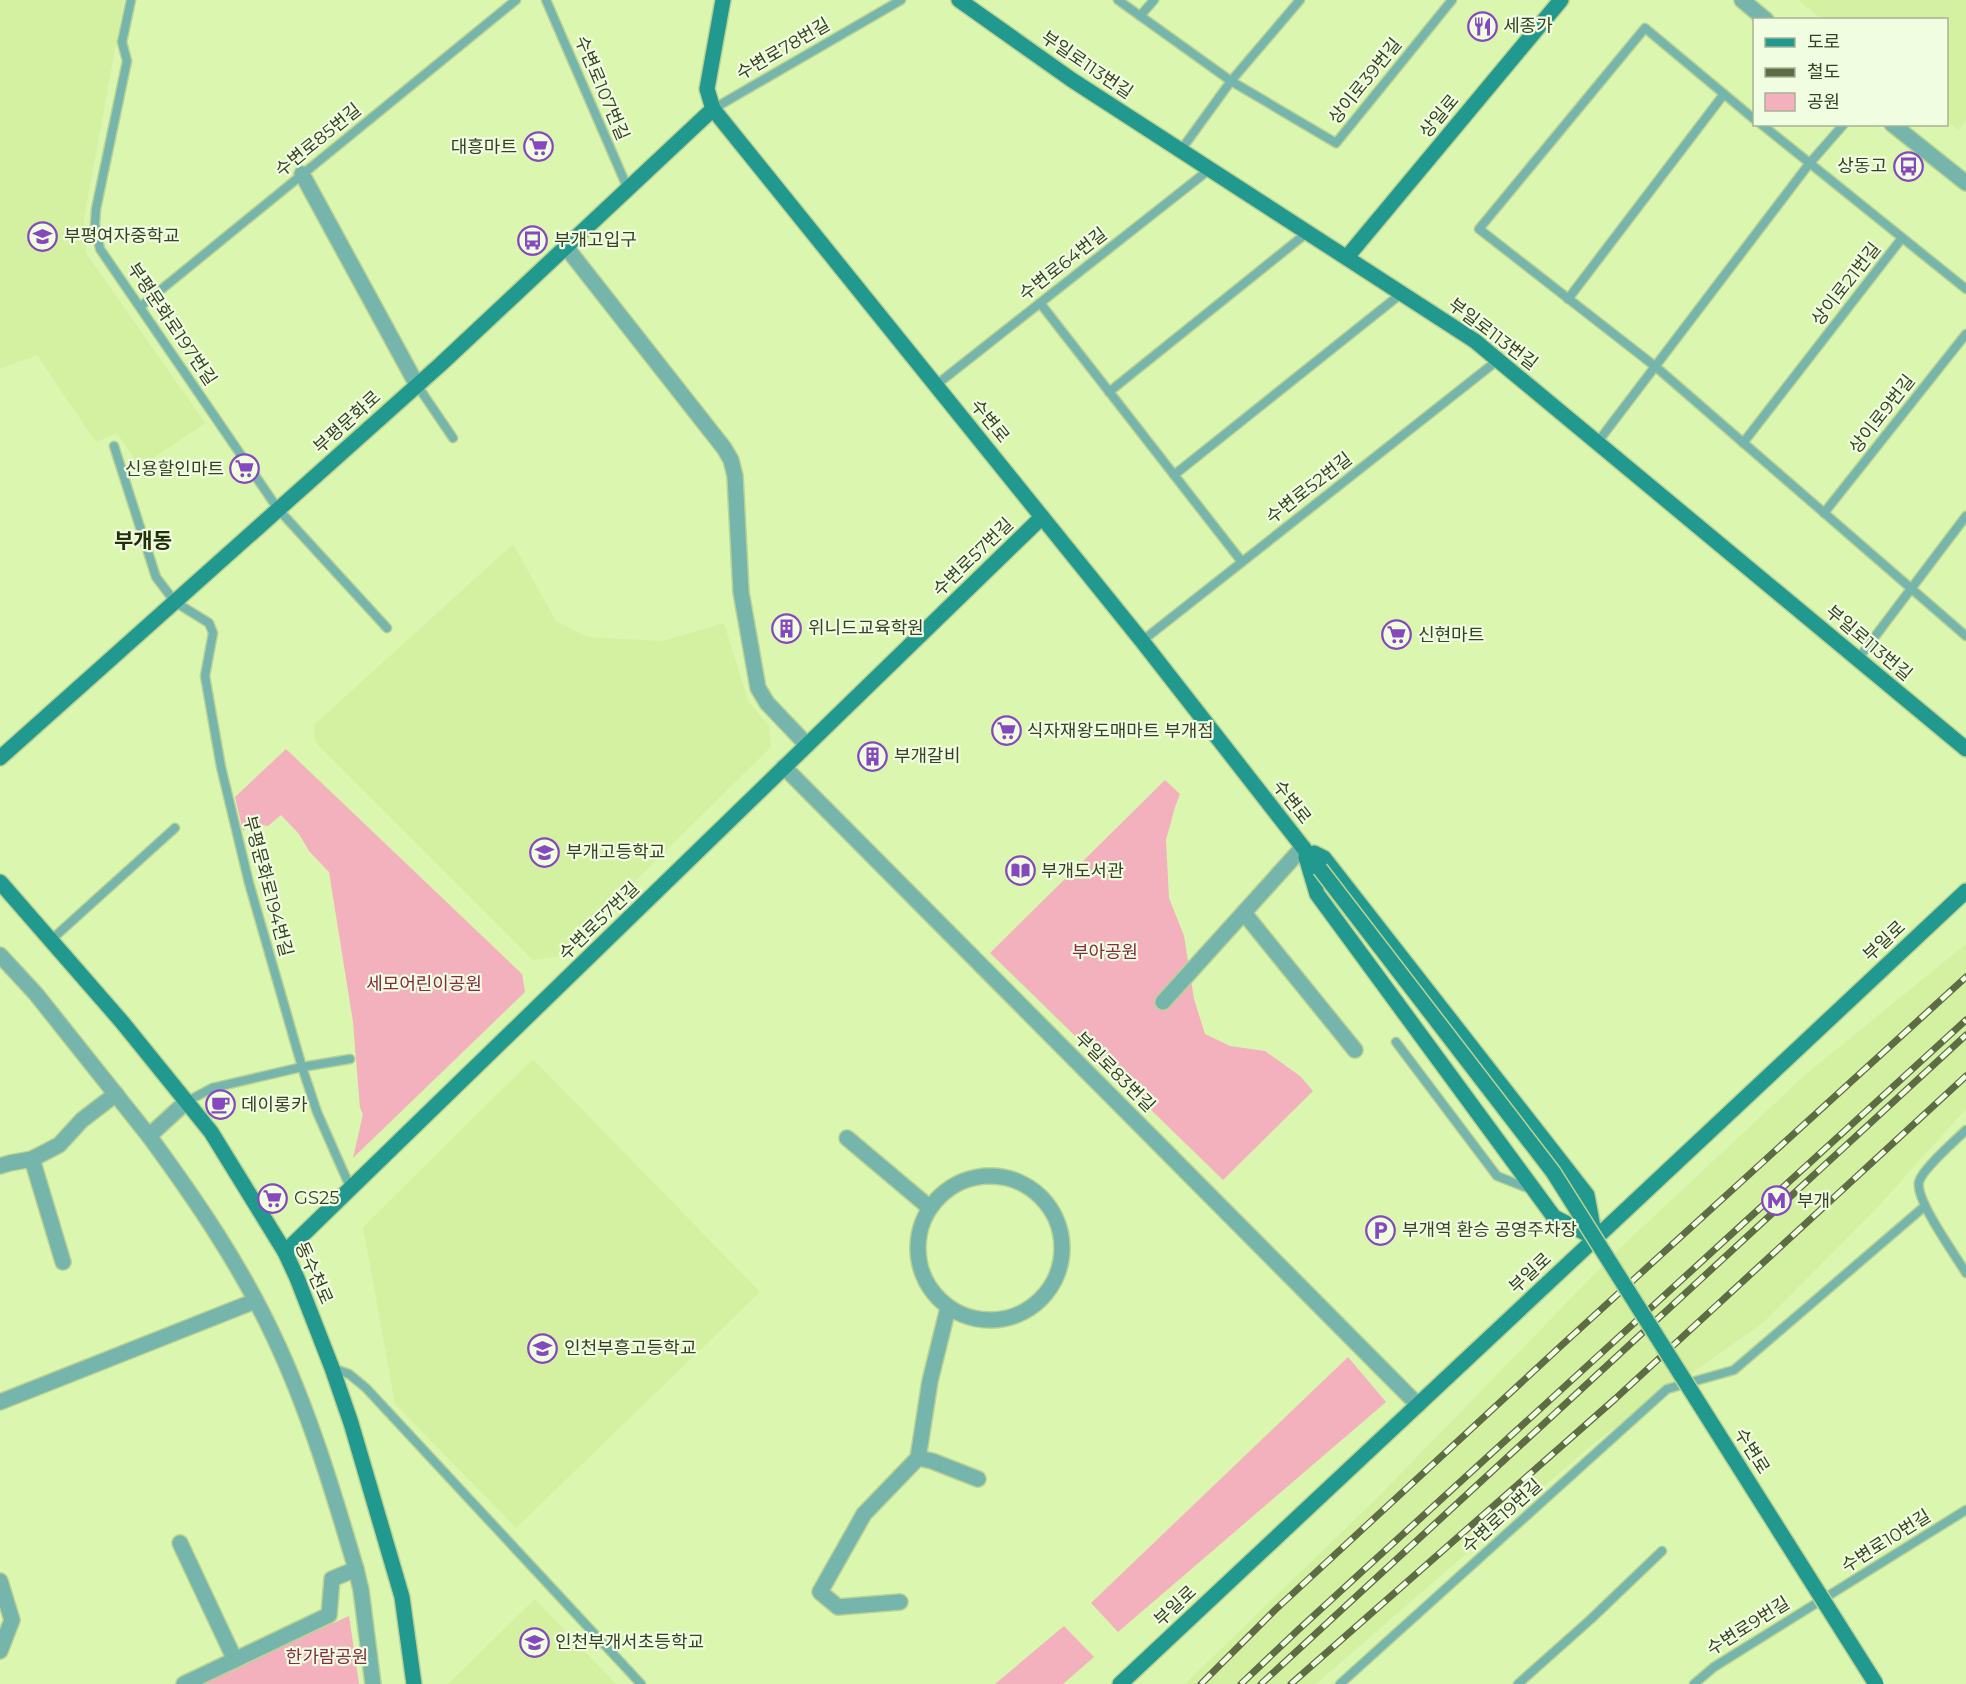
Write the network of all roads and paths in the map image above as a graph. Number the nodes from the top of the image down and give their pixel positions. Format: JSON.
{"nodes":[{"id":1,"x":131,"y":0,"type":"edge"},
{"id":2,"x":516,"y":0,"type":"edge"},
{"id":3,"x":546,"y":0,"type":"edge"},
{"id":4,"x":723,"y":0,"type":"edge"},
{"id":5,"x":901,"y":0,"type":"edge"},
{"id":6,"x":959,"y":0,"type":"edge"},
{"id":7,"x":1118,"y":0,"type":"edge"},
{"id":8,"x":1154,"y":0,"type":"edge"},
{"id":9,"x":1300,"y":0,"type":"edge"},
{"id":10,"x":1452,"y":0,"type":"edge"},
{"id":11,"x":1561,"y":0,"type":"edge"},
{"id":12,"x":1742,"y":0,"type":"edge"},
{"id":13,"x":1140,"y":16,"type":"junction"},
{"id":14,"x":1764,"y":18,"type":"edge"},
{"id":15,"x":1231,"y":81,"type":"junction"},
{"id":16,"x":1724,"y":94,"type":"junction"},
{"id":17,"x":713,"y":109,"type":"junction"},
{"id":18,"x":1753,"y":117,"type":"edge"},
{"id":19,"x":1763,"y":126,"type":"edge"},
{"id":20,"x":1842,"y":126,"type":"edge"},
{"id":21,"x":1895,"y":126,"type":"edge"},
{"id":22,"x":1181,"y":150,"type":"junction"},
{"id":23,"x":1809,"y":164,"type":"junction"},
{"id":24,"x":1210,"y":169,"type":"junction"},
{"id":25,"x":302,"y":174,"type":"junction"},
{"id":26,"x":1966,"y":183,"type":"edge"},
{"id":27,"x":627,"y":189,"type":"junction"},
{"id":28,"x":1308,"y":232,"type":"junction"},
{"id":29,"x":1902,"y":238,"type":"junction"},
{"id":30,"x":566,"y":247,"type":"junction"},
{"id":31,"x":1347,"y":257,"type":"junction"},
{"id":32,"x":1966,"y":289,"type":"edge"},
{"id":33,"x":1402,"y":293,"type":"junction"},
{"id":34,"x":1568,"y":299,"type":"junction"},
{"id":35,"x":1040,"y":303,"type":"junction"},
{"id":36,"x":141,"y":306,"type":"junction"},
{"id":37,"x":1966,"y":334,"type":"edge"},
{"id":38,"x":1498,"y":360,"type":"junction"},
{"id":39,"x":1656,"y":367,"type":"junction"},
{"id":40,"x":417,"y":385,"type":"junction"},
{"id":41,"x":936,"y":385,"type":"junction"},
{"id":42,"x":1109,"y":392,"type":"junction"},
{"id":43,"x":453,"y":438,"type":"dead end"},
{"id":44,"x":1597,"y":443,"type":"junction"},
{"id":45,"x":1743,"y":443,"type":"junction"},
{"id":46,"x":114,"y":446,"type":"dead end"},
{"id":47,"x":1174,"y":475,"type":"junction"},
{"id":48,"x":278,"y":509,"type":"junction"},
{"id":49,"x":1824,"y":513,"type":"junction"},
{"id":50,"x":1966,"y":516,"type":"edge"},
{"id":51,"x":1042,"y":517,"type":"junction"},
{"id":52,"x":1242,"y":562,"type":"junction"},
{"id":53,"x":1911,"y":589,"type":"junction"},
{"id":54,"x":175,"y":602,"type":"junction"},
{"id":55,"x":387,"y":628,"type":"dead end"},
{"id":56,"x":1966,"y":636,"type":"edge"},
{"id":57,"x":1142,"y":641,"type":"junction"},
{"id":58,"x":1858,"y":659,"type":"junction"},
{"id":59,"x":807,"y":745,"type":"junction"},
{"id":60,"x":1966,"y":749,"type":"edge"},
{"id":61,"x":0,"y":758,"type":"edge"},
{"id":62,"x":784,"y":767,"type":"junction"},
{"id":63,"x":175,"y":828,"type":"dead end"},
{"id":64,"x":1303,"y":847,"type":"junction"},
{"id":65,"x":0,"y":882,"type":"edge"},
{"id":66,"x":1966,"y":891,"type":"edge"},
{"id":67,"x":1244,"y":913,"type":"junction"},
{"id":68,"x":51,"y":940,"type":"junction"},
{"id":69,"x":0,"y":955,"type":"edge"},
{"id":70,"x":1163,"y":1002,"type":"dead end"},
{"id":71,"x":1396,"y":1042,"type":"dead end"},
{"id":72,"x":1355,"y":1050,"type":"dead end"},
{"id":73,"x":350,"y":1059,"type":"dead end"},
{"id":74,"x":302,"y":1067,"type":"junction"},
{"id":75,"x":116,"y":1094,"type":"junction"},
{"id":76,"x":186,"y":1102,"type":"junction"},
{"id":77,"x":1966,"y":1130,"type":"edge"},
{"id":78,"x":149,"y":1136,"type":"junction"},
{"id":79,"x":847,"y":1138,"type":"dead end"},
{"id":80,"x":32,"y":1159,"type":"junction"},
{"id":81,"x":0,"y":1166,"type":"edge"},
{"id":82,"x":351,"y":1189,"type":"junction"},
{"id":83,"x":1535,"y":1191,"type":"junction"},
{"id":84,"x":1925,"y":1206,"type":"junction"},
{"id":85,"x":930,"y":1208,"type":"junction"},
{"id":86,"x":1595,"y":1239,"type":"junction"},
{"id":87,"x":285,"y":1252,"type":"junction"},
{"id":88,"x":63,"y":1262,"type":"dead end"},
{"id":89,"x":1966,"y":1273,"type":"edge"},
{"id":90,"x":255,"y":1301,"type":"junction"},
{"id":91,"x":948,"y":1308,"type":"junction"},
{"id":92,"x":332,"y":1368,"type":"junction"},
{"id":93,"x":0,"y":1402,"type":"edge"},
{"id":94,"x":1418,"y":1405,"type":"junction"},
{"id":95,"x":918,"y":1458,"type":"junction"},
{"id":96,"x":978,"y":1479,"type":"dead end"},
{"id":97,"x":1966,"y":1510,"type":"edge"},
{"id":98,"x":180,"y":1543,"type":"dead end"},
{"id":99,"x":1662,"y":1551,"type":"dead end"},
{"id":100,"x":356,"y":1569,"type":"junction"},
{"id":101,"x":0,"y":1581,"type":"edge"},
{"id":102,"x":1822,"y":1599,"type":"joint"},
{"id":103,"x":900,"y":1602,"type":"dead end"},
{"id":104,"x":0,"y":1650,"type":"edge"},
{"id":105,"x":235,"y":1660,"type":"junction"},
{"id":106,"x":184,"y":1684,"type":"edge"},
{"id":107,"x":373,"y":1684,"type":"edge"},
{"id":108,"x":414,"y":1684,"type":"edge"},
{"id":109,"x":641,"y":1684,"type":"edge"},
{"id":110,"x":1120,"y":1684,"type":"edge"},
{"id":111,"x":1340,"y":1684,"type":"edge"},
{"id":112,"x":1518,"y":1684,"type":"edge"},
{"id":113,"x":1694,"y":1684,"type":"edge"},
{"id":114,"x":1876,"y":1684,"type":"edge"}],
"edges":[{"from":1,"to":36,"type":"lane","name":"부평문화로197번길"},
{"from":2,"to":25,"type":"lane","name":"수변로85번길"},
{"from":3,"to":27,"type":"lane","name":"수변로107번길"},
{"from":4,"to":17,"type":"street"},
{"from":5,"to":17,"type":"lane","name":"수변로78번길"},
{"from":6,"to":22,"type":"street","name":"부일로113번길"},
{"from":7,"to":13,"type":"lane","name":"상이로39번길"},
{"from":8,"to":13,"type":"lane"},
{"from":9,"to":15,"type":"lane"},
{"from":10,"to":15,"type":"lane","name":"상이로39번길"},
{"from":11,"to":31,"type":"street","name":"상일로"},
{"from":12,"to":14,"type":"street"},
{"from":13,"to":15,"type":"lane","name":"상이로39번길"},
{"from":15,"to":22,"type":"lane"},
{"from":16,"to":18,"type":"lane"},
{"from":16,"to":34,"type":"lane"},
{"from":16,"to":34,"type":"lane"},
{"from":17,"to":27,"type":"street","name":"부평문화로"},
{"from":17,"to":41,"type":"street","name":"수변로"},
{"from":19,"to":23,"type":"lane","name":"상이로21번길"},
{"from":20,"to":23,"type":"lane"},
{"from":21,"to":26,"type":"street"},
{"from":22,"to":24,"type":"street","name":"부일로113번길"},
{"from":23,"to":29,"type":"lane","name":"상이로21번길"},
{"from":23,"to":39,"type":"lane"},
{"from":24,"to":28,"type":"street","name":"부일로113번길"},
{"from":24,"to":35,"type":"lane","name":"수변로64번길"},
{"from":25,"to":36,"type":"lane","name":"수변로85번길"},
{"from":25,"to":40,"type":"street"},
{"from":27,"to":30,"type":"street","name":"부평문화로"},
{"from":28,"to":31,"type":"street","name":"부일로113번길"},
{"from":28,"to":42,"type":"lane"},
{"from":29,"to":32,"type":"lane"},
{"from":29,"to":45,"type":"lane","name":"상이로21번길"},
{"from":30,"to":40,"type":"street","name":"부평문화로"},
{"from":30,"to":59,"type":"street"},
{"from":31,"to":33,"type":"street","name":"부일로113번길"},
{"from":33,"to":38,"type":"street","name":"부일로113번길"},
{"from":33,"to":47,"type":"lane"},
{"from":34,"to":39,"type":"lane"},
{"from":35,"to":41,"type":"lane","name":"수변로64번길"},
{"from":35,"to":42,"type":"lane"},
{"from":36,"to":48,"type":"lane","name":"부평문화로197번길"},
{"from":37,"to":49,"type":"lane","name":"상이로9번길"},
{"from":38,"to":44,"type":"street","name":"부일로113번길"},
{"from":38,"to":52,"type":"lane","name":"수변로52번길"},
{"from":39,"to":44,"type":"lane"},
{"from":39,"to":45,"type":"lane"},
{"from":40,"to":43,"type":"lane"},
{"from":40,"to":48,"type":"street","name":"부평문화로"},
{"from":41,"to":51,"type":"street","name":"수변로"},
{"from":42,"to":47,"type":"lane"},
{"from":44,"to":58,"type":"street","name":"부일로113번길"},
{"from":45,"to":49,"type":"lane"},
{"from":46,"to":54,"type":"lane"},
{"from":47,"to":52,"type":"lane"},
{"from":48,"to":54,"type":"street","name":"부평문화로"},
{"from":48,"to":55,"type":"lane","name":"부평문화로197번길"},
{"from":49,"to":53,"type":"lane"},
{"from":50,"to":53,"type":"lane"},
{"from":51,"to":57,"type":"street","name":"수변로"},
{"from":51,"to":59,"type":"street","name":"수변로57번길"},
{"from":52,"to":57,"type":"lane","name":"수변로52번길"},
{"from":53,"to":56,"type":"lane"},
{"from":53,"to":58,"type":"lane"},
{"from":54,"to":61,"type":"street","name":"부평문화로"},
{"from":54,"to":74,"type":"lane","name":"부평문화로194번길"},
{"from":57,"to":64,"type":"street","name":"수변로"},
{"from":58,"to":60,"type":"street","name":"부일로113번길"},
{"from":59,"to":62,"type":"street","name":"수변로57번길"},
{"from":62,"to":82,"type":"street","name":"수변로57번길"},
{"from":62,"to":94,"type":"street","name":"부일로83번길"},
{"from":63,"to":68,"type":"lane"},
{"from":64,"to":67,"type":"street"},
{"from":64,"to":83,"type":"street","name":"수변로"},
{"from":64,"to":86,"type":"street","name":"수변로"},
{"from":64,"to":114,"type":"street","name":"수변로","bridge":true},
{"from":65,"to":68,"type":"street","name":"동수천로"},
{"from":66,"to":86,"type":"street","name":"부일로"},
{"from":67,"to":70,"type":"street"},
{"from":67,"to":72,"type":"street"},
{"from":68,"to":76,"type":"street","name":"동수천로"},
{"from":69,"to":75,"type":"street"},
{"from":71,"to":83,"type":"lane"},
{"from":73,"to":74,"type":"lane"},
{"from":74,"to":76,"type":"lane"},
{"from":74,"to":82,"type":"lane","name":"부평문화로194번길"},
{"from":75,"to":78,"type":"street"},
{"from":75,"to":80,"type":"street"},
{"from":76,"to":78,"type":"street"},
{"from":76,"to":87,"type":"street","name":"동수천로"},
{"from":77,"to":84,"type":"lane"},
{"from":78,"to":90,"type":"street"},
{"from":79,"to":85,"type":"street"},
{"from":80,"to":81,"type":"street"},
{"from":80,"to":88,"type":"street"},
{"from":82,"to":87,"type":"street","name":"수변로57번길"},
{"from":83,"to":86,"type":"street","name":"수변로"},
{"from":84,"to":89,"type":"lane"},
{"from":84,"to":111,"type":"lane","name":"수변로19번길"},
{"from":85,"to":91,"type":"street"},
{"from":85,"to":91,"type":"street"},
{"from":86,"to":94,"type":"street","name":"부일로"},
{"from":87,"to":92,"type":"street","name":"동수천로"},
{"from":90,"to":93,"type":"street"},
{"from":90,"to":100,"type":"street"},
{"from":91,"to":95,"type":"street"},
{"from":92,"to":108,"type":"street","name":"동수천로"},
{"from":92,"to":109,"type":"lane"},
{"from":94,"to":110,"type":"street","name":"부일로"},
{"from":95,"to":96,"type":"street"},
{"from":95,"to":103,"type":"street"},
{"from":97,"to":102,"type":"lane","name":"수변로10번길"},
{"from":98,"to":105,"type":"street"},
{"from":99,"to":112,"type":"lane"},
{"from":100,"to":105,"type":"street"},
{"from":100,"to":107,"type":"street"},
{"from":101,"to":104,"type":"street"},
{"from":102,"to":113,"type":"lane","name":"수변로9번길"},
{"from":105,"to":106,"type":"street"}]}
